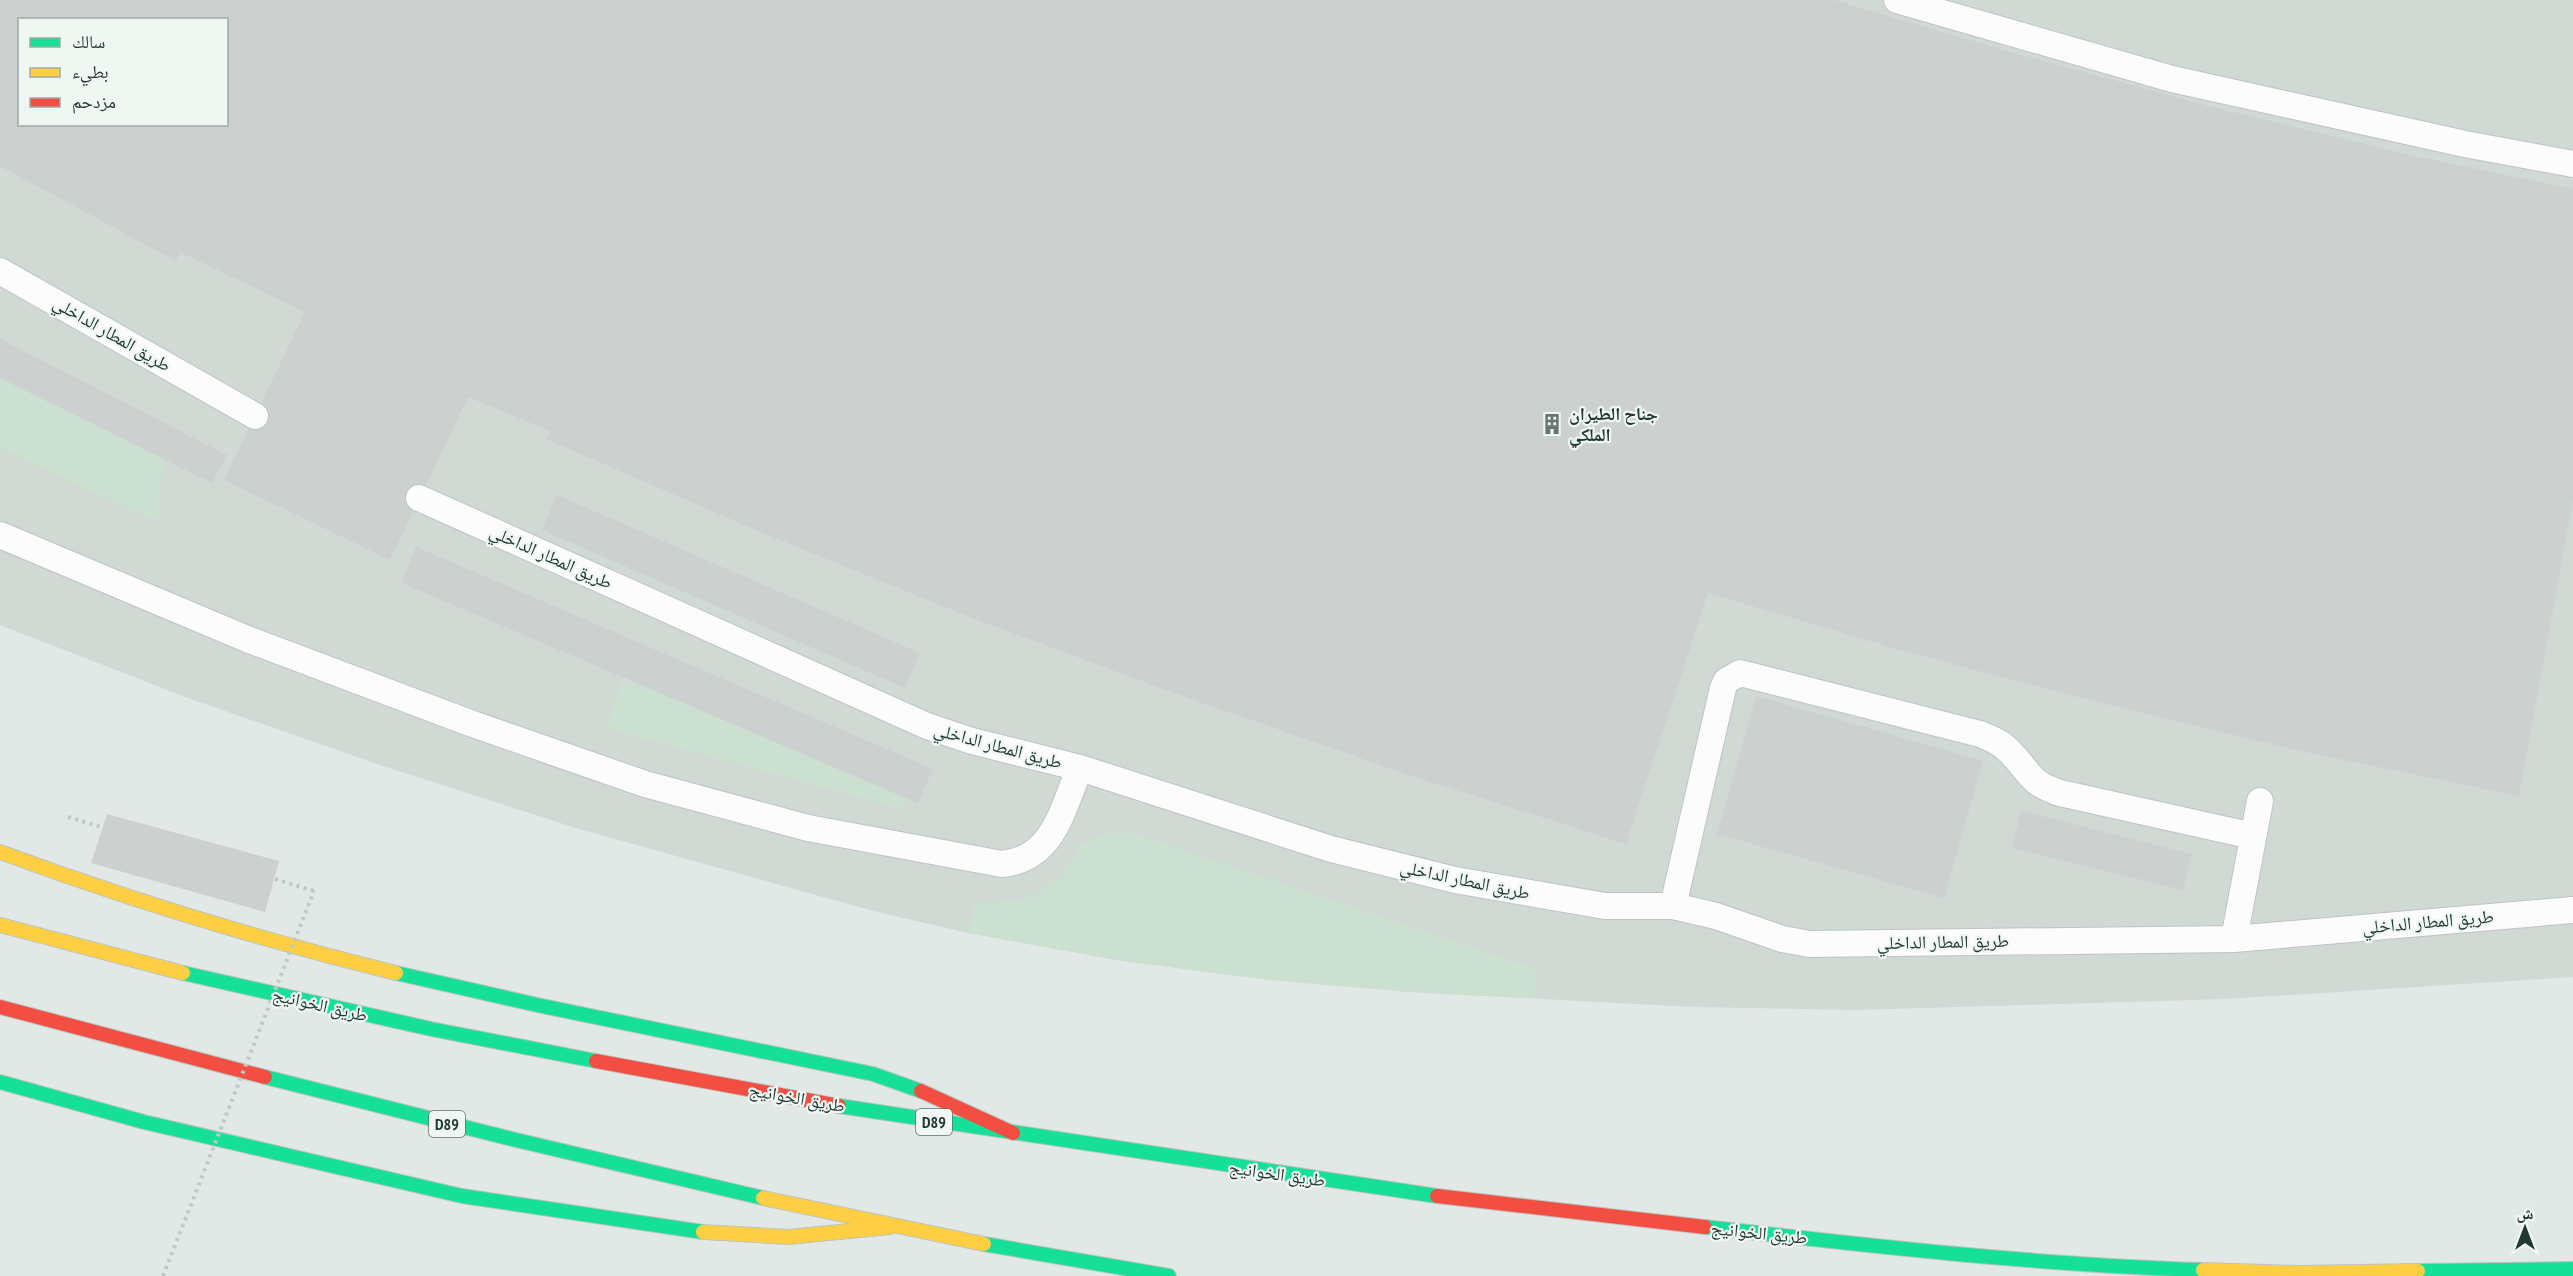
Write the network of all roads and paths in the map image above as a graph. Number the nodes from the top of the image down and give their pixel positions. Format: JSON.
{"nodes":[{"id":1,"x":1897,"y":0,"type":"edge"},
{"id":2,"x":2573,"y":164,"type":"edge"},
{"id":3,"x":0,"y":271,"type":"edge"},
{"id":4,"x":255,"y":416,"type":"dead end"},
{"id":5,"x":419,"y":498,"type":"dead end"},
{"id":6,"x":0,"y":535,"type":"edge"},
{"id":7,"x":1080,"y":768,"type":"junction"},
{"id":8,"x":2260,"y":801,"type":"dead end"},
{"id":9,"x":68,"y":817,"type":"dead end"},
{"id":10,"x":102,"y":827,"type":"dead end"},
{"id":11,"x":2253,"y":836,"type":"junction"},
{"id":12,"x":0,"y":852,"type":"edge"},
{"id":13,"x":275,"y":879,"type":"dead end"},
{"id":14,"x":1673,"y":906,"type":"junction"},
{"id":15,"x":2573,"y":910,"type":"edge"},
{"id":16,"x":0,"y":925,"type":"edge"},
{"id":17,"x":2234,"y":939,"type":"junction"},
{"id":18,"x":0,"y":1007,"type":"edge"},
{"id":19,"x":0,"y":1082,"type":"edge"},
{"id":20,"x":1017,"y":1135,"type":"junction"},
{"id":21,"x":897,"y":1226,"type":"junction"},
{"id":22,"x":2573,"y":1269,"type":"edge"},
{"id":23,"x":163,"y":1276,"type":"edge"},
{"id":24,"x":1169,"y":1276,"type":"edge"}],
"edges":[{"from":1,"to":2,"type":"lane"},
{"from":3,"to":4,"type":"lane","name":"طريق المطار الداخلي"},
{"from":5,"to":7,"type":"lane","name":"طريق المطار الداخلي"},
{"from":6,"to":7,"type":"lane"},
{"from":7,"to":14,"type":"lane","name":"طريق المطار الداخلي"},
{"from":8,"to":11,"type":"lane"},
{"from":9,"to":10,"type":"path"},
{"from":11,"to":14,"type":"lane"},
{"from":11,"to":17,"type":"lane"},
{"from":12,"to":20,"type":"main road"},
{"from":13,"to":23,"type":"path","bridge":true},
{"from":14,"to":17,"type":"lane","name":"طريق المطار الداخلي"},
{"from":15,"to":17,"type":"lane","name":"طريق المطار الداخلي"},
{"from":16,"to":20,"type":"main road","name":"طريق الخوانيج","number":"D89"},
{"from":18,"to":21,"type":"main road","number":"D89"},
{"from":19,"to":21,"type":"main road"},
{"from":20,"to":22,"type":"main road","name":"طريق الخوانيج","number":"D89"},
{"from":21,"to":24,"type":"main road","number":"D89"}]}
